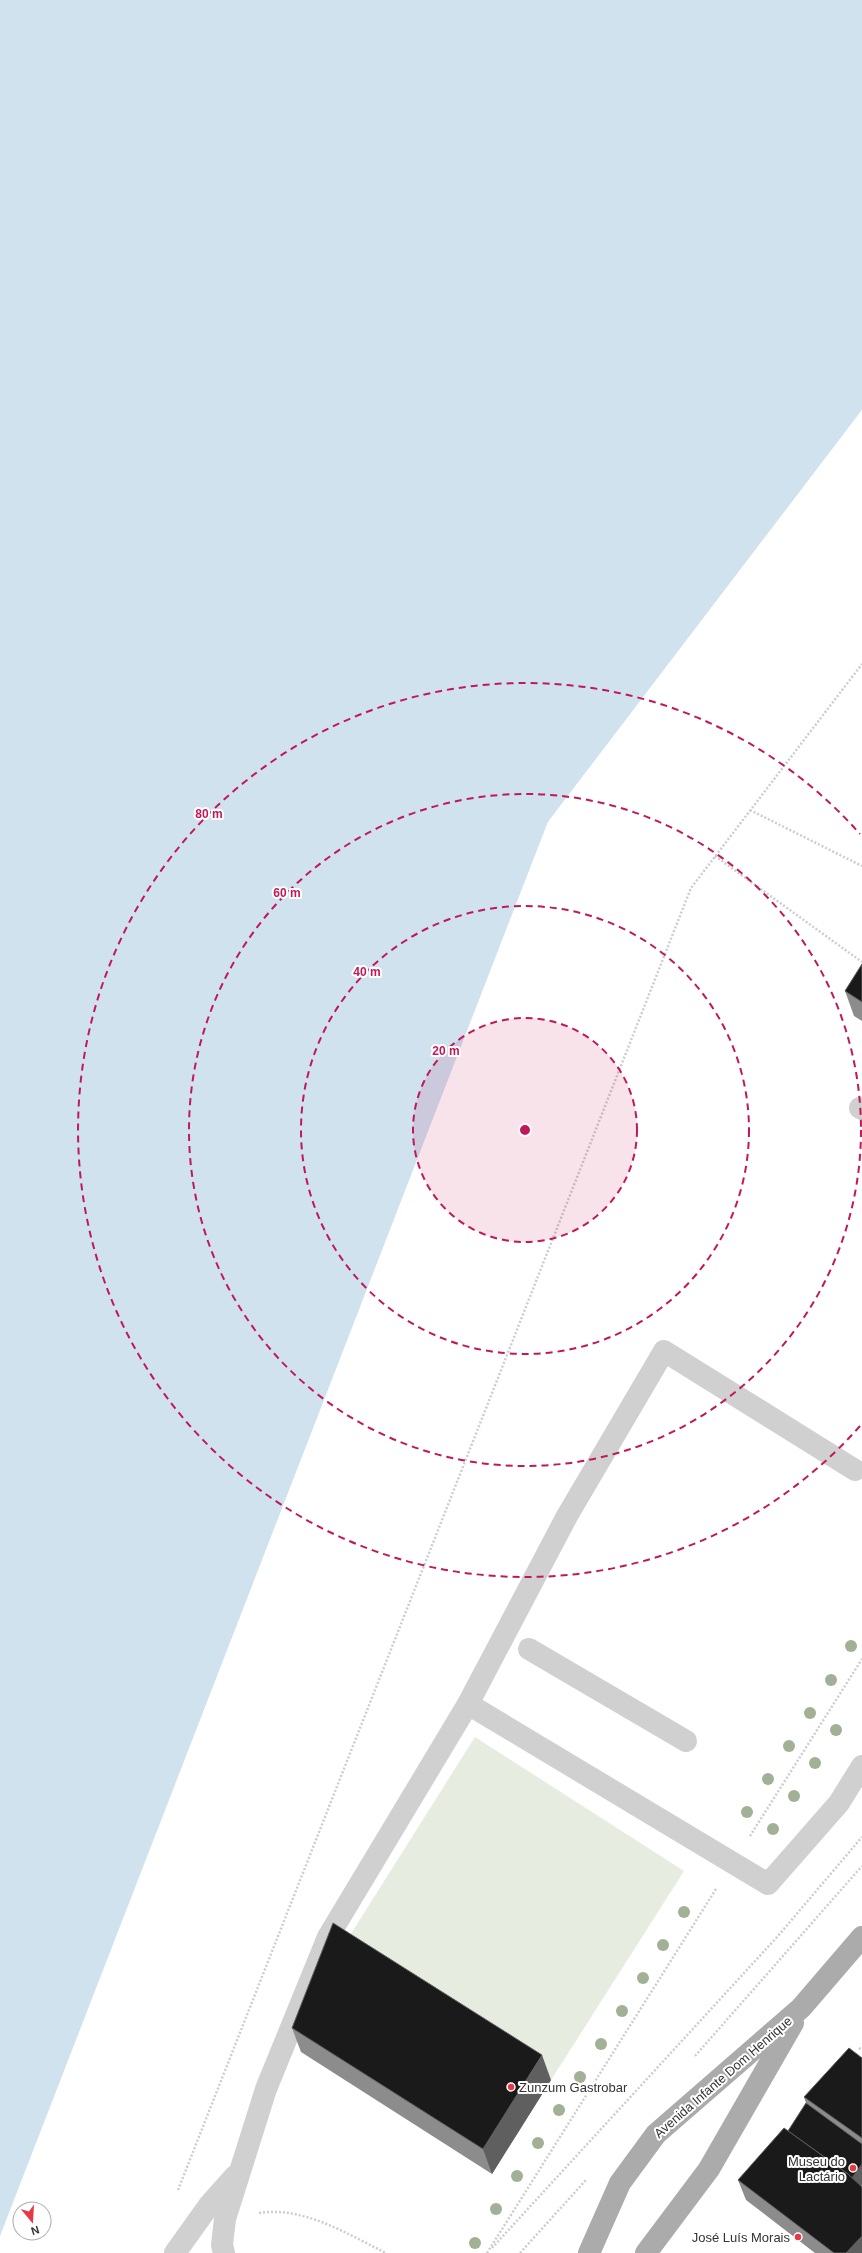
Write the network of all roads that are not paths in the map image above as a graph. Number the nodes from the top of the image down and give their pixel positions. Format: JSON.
{"nodes":[{"id":1,"x":855,"y":1470,"type":"dead end"},
{"id":2,"x":529,"y":1649,"type":"dead end"},
{"id":3,"x":468,"y":1704,"type":"junction"},
{"id":4,"x":686,"y":1741,"type":"dead end"},
{"id":5,"x":862,"y":1766,"type":"edge"},
{"id":6,"x":862,"y":1937,"type":"edge"},
{"id":7,"x":801,"y":2008,"type":"junction"},
{"id":8,"x":240,"y":2170,"type":"junction"},
{"id":9,"x":175,"y":2253,"type":"edge"},
{"id":10,"x":224,"y":2253,"type":"edge"},
{"id":11,"x":589,"y":2253,"type":"edge"},
{"id":12,"x":646,"y":2253,"type":"edge"}],
"edges":[{"from":1,"to":3,"type":"lane"},
{"from":2,"to":4,"type":"lane"},
{"from":3,"to":5,"type":"lane"},
{"from":3,"to":8,"type":"lane"},
{"from":6,"to":7,"type":"main road","name":"Avenida Infante Dom Henrique"},
{"from":7,"to":11,"type":"main road","name":"Avenida Infante Dom Henrique"},
{"from":7,"to":12,"type":"main road","name":"Avenida Infante Dom Henrique"},
{"from":8,"to":9,"type":"lane"},
{"from":8,"to":10,"type":"lane"}]}
